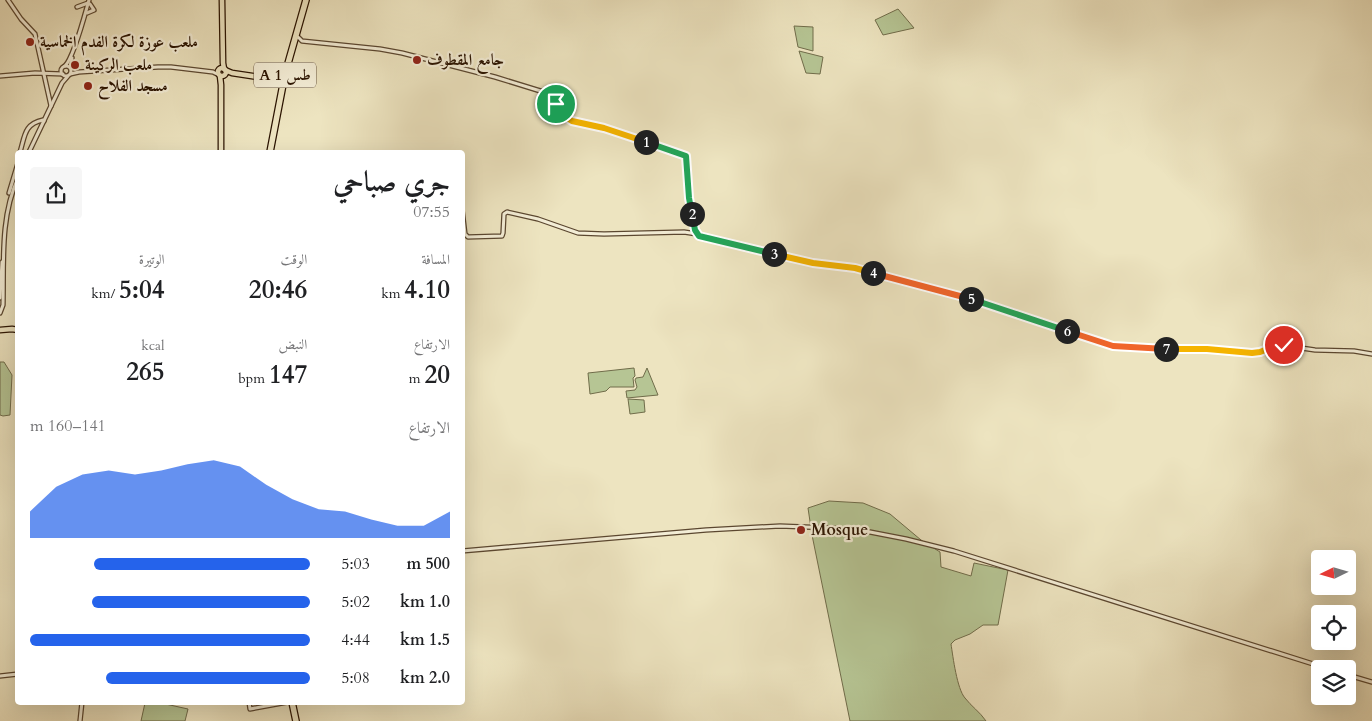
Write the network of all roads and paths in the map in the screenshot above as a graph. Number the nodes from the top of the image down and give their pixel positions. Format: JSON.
{"nodes":[{"id":1,"x":8,"y":0,"type":"edge"},
{"id":2,"x":221,"y":0,"type":"edge"},
{"id":3,"x":307,"y":0,"type":"edge"},
{"id":4,"x":90,"y":2,"type":"edge"},
{"id":5,"x":305,"y":8,"type":"junction"},
{"id":6,"x":86,"y":14,"type":"junction"},
{"id":7,"x":298,"y":37,"type":"junction"},
{"id":8,"x":310,"y":42,"type":"junction"},
{"id":9,"x":295,"y":48,"type":"junction"},
{"id":10,"x":63,"y":68,"type":"junction"},
{"id":11,"x":70,"y":68,"type":"junction"},
{"id":12,"x":79,"y":72,"type":"junction"},
{"id":13,"x":221,"y":73,"type":"junction"},
{"id":14,"x":44,"y":74,"type":"junction"},
{"id":15,"x":55,"y":74,"type":"junction"},
{"id":16,"x":66,"y":75,"type":"junction"},
{"id":17,"x":0,"y":76,"type":"edge"},
{"id":18,"x":282,"y":82,"type":"junction"},
{"id":19,"x":51,"y":104,"type":"junction"},
{"id":20,"x":44,"y":120,"type":"junction"},
{"id":21,"x":21,"y":150,"type":"edge"},
{"id":22,"x":30,"y":150,"type":"edge"},
{"id":23,"x":222,"y":150,"type":"edge"},
{"id":24,"x":272,"y":150,"type":"edge"},
{"id":25,"x":15,"y":175,"type":"edge"},
{"id":26,"x":15,"y":183,"type":"edge"},
{"id":27,"x":11,"y":190,"type":"junction"},
{"id":28,"x":695,"y":228,"type":"junction"},
{"id":29,"x":692,"y":233,"type":"junction"},
{"id":30,"x":465,"y":234,"type":"edge"},
{"id":31,"x":697,"y":234,"type":"junction"},
{"id":32,"x":2,"y":273,"type":"edge"},
{"id":33,"x":0,"y":298,"type":"edge"},
{"id":34,"x":0,"y":313,"type":"edge"},
{"id":35,"x":15,"y":330,"type":"edge"},
{"id":36,"x":0,"y":331,"type":"edge"},
{"id":37,"x":1372,"y":354,"type":"edge"},
{"id":38,"x":465,"y":551,"type":"edge"},
{"id":39,"x":1311,"y":663,"type":"edge"},
{"id":40,"x":15,"y":674,"type":"edge"},
{"id":41,"x":0,"y":676,"type":"edge"},
{"id":42,"x":1356,"y":677,"type":"edge"},
{"id":43,"x":1372,"y":682,"type":"edge"},
{"id":44,"x":82,"y":705,"type":"edge"},
{"id":45,"x":249,"y":705,"type":"edge"},
{"id":46,"x":274,"y":705,"type":"edge"},
{"id":47,"x":295,"y":705,"type":"edge"},
{"id":48,"x":80,"y":721,"type":"edge"},
{"id":49,"x":298,"y":721,"type":"edge"}],
"edges":[{"from":1,"to":14,"type":"street"},
{"from":2,"to":13,"type":"main road"},
{"from":3,"to":5,"type":"highway"},
{"from":4,"to":6,"type":"street"},
{"from":4,"to":6,"type":"street"},
{"from":4,"to":6,"type":"street"},
{"from":5,"to":7,"type":"highway"},
{"from":5,"to":18,"type":"highway","number":"A 1 طس"},
{"from":6,"to":10,"type":"street"},
{"from":6,"to":11,"type":"street"},
{"from":7,"to":8,"type":"street"},
{"from":7,"to":9,"type":"highway"},
{"from":8,"to":9,"type":"street"},
{"from":8,"to":28,"type":"street"},
{"from":9,"to":18,"type":"highway"},
{"from":10,"to":11,"type":"street"},
{"from":10,"to":15,"type":"street"},
{"from":10,"to":16,"type":"street"},
{"from":11,"to":12,"type":"street"},
{"from":11,"to":16,"type":"street"},
{"from":12,"to":13,"type":"street"},
{"from":12,"to":16,"type":"street"},
{"from":13,"to":18,"type":"main road"},
{"from":13,"to":23,"type":"main road"},
{"from":14,"to":15,"type":"street"},
{"from":14,"to":17,"type":"street"},
{"from":14,"to":19,"type":"street"},
{"from":15,"to":16,"type":"street"},
{"from":16,"to":19,"type":"street"},
{"from":18,"to":24,"type":"highway"},
{"from":19,"to":20,"type":"street"},
{"from":20,"to":21,"type":"street"},
{"from":20,"to":22,"type":"street"},
{"from":25,"to":27,"type":"street"},
{"from":26,"to":27,"type":"street"},
{"from":27,"to":32,"type":"street"},
{"from":28,"to":29,"type":"street"},
{"from":28,"to":31,"type":"street"},
{"from":29,"to":30,"type":"street"},
{"from":29,"to":31,"type":"street"},
{"from":31,"to":37,"type":"street"},
{"from":32,"to":33,"type":"street"},
{"from":32,"to":34,"type":"street"},
{"from":35,"to":36,"type":"main road"},
{"from":38,"to":39,"type":"street"},
{"from":40,"to":41,"type":"street"},
{"from":42,"to":43,"type":"street"},
{"from":44,"to":48,"type":"street"},
{"from":45,"to":46,"type":"street"},
{"from":47,"to":49,"type":"highway"}]}
